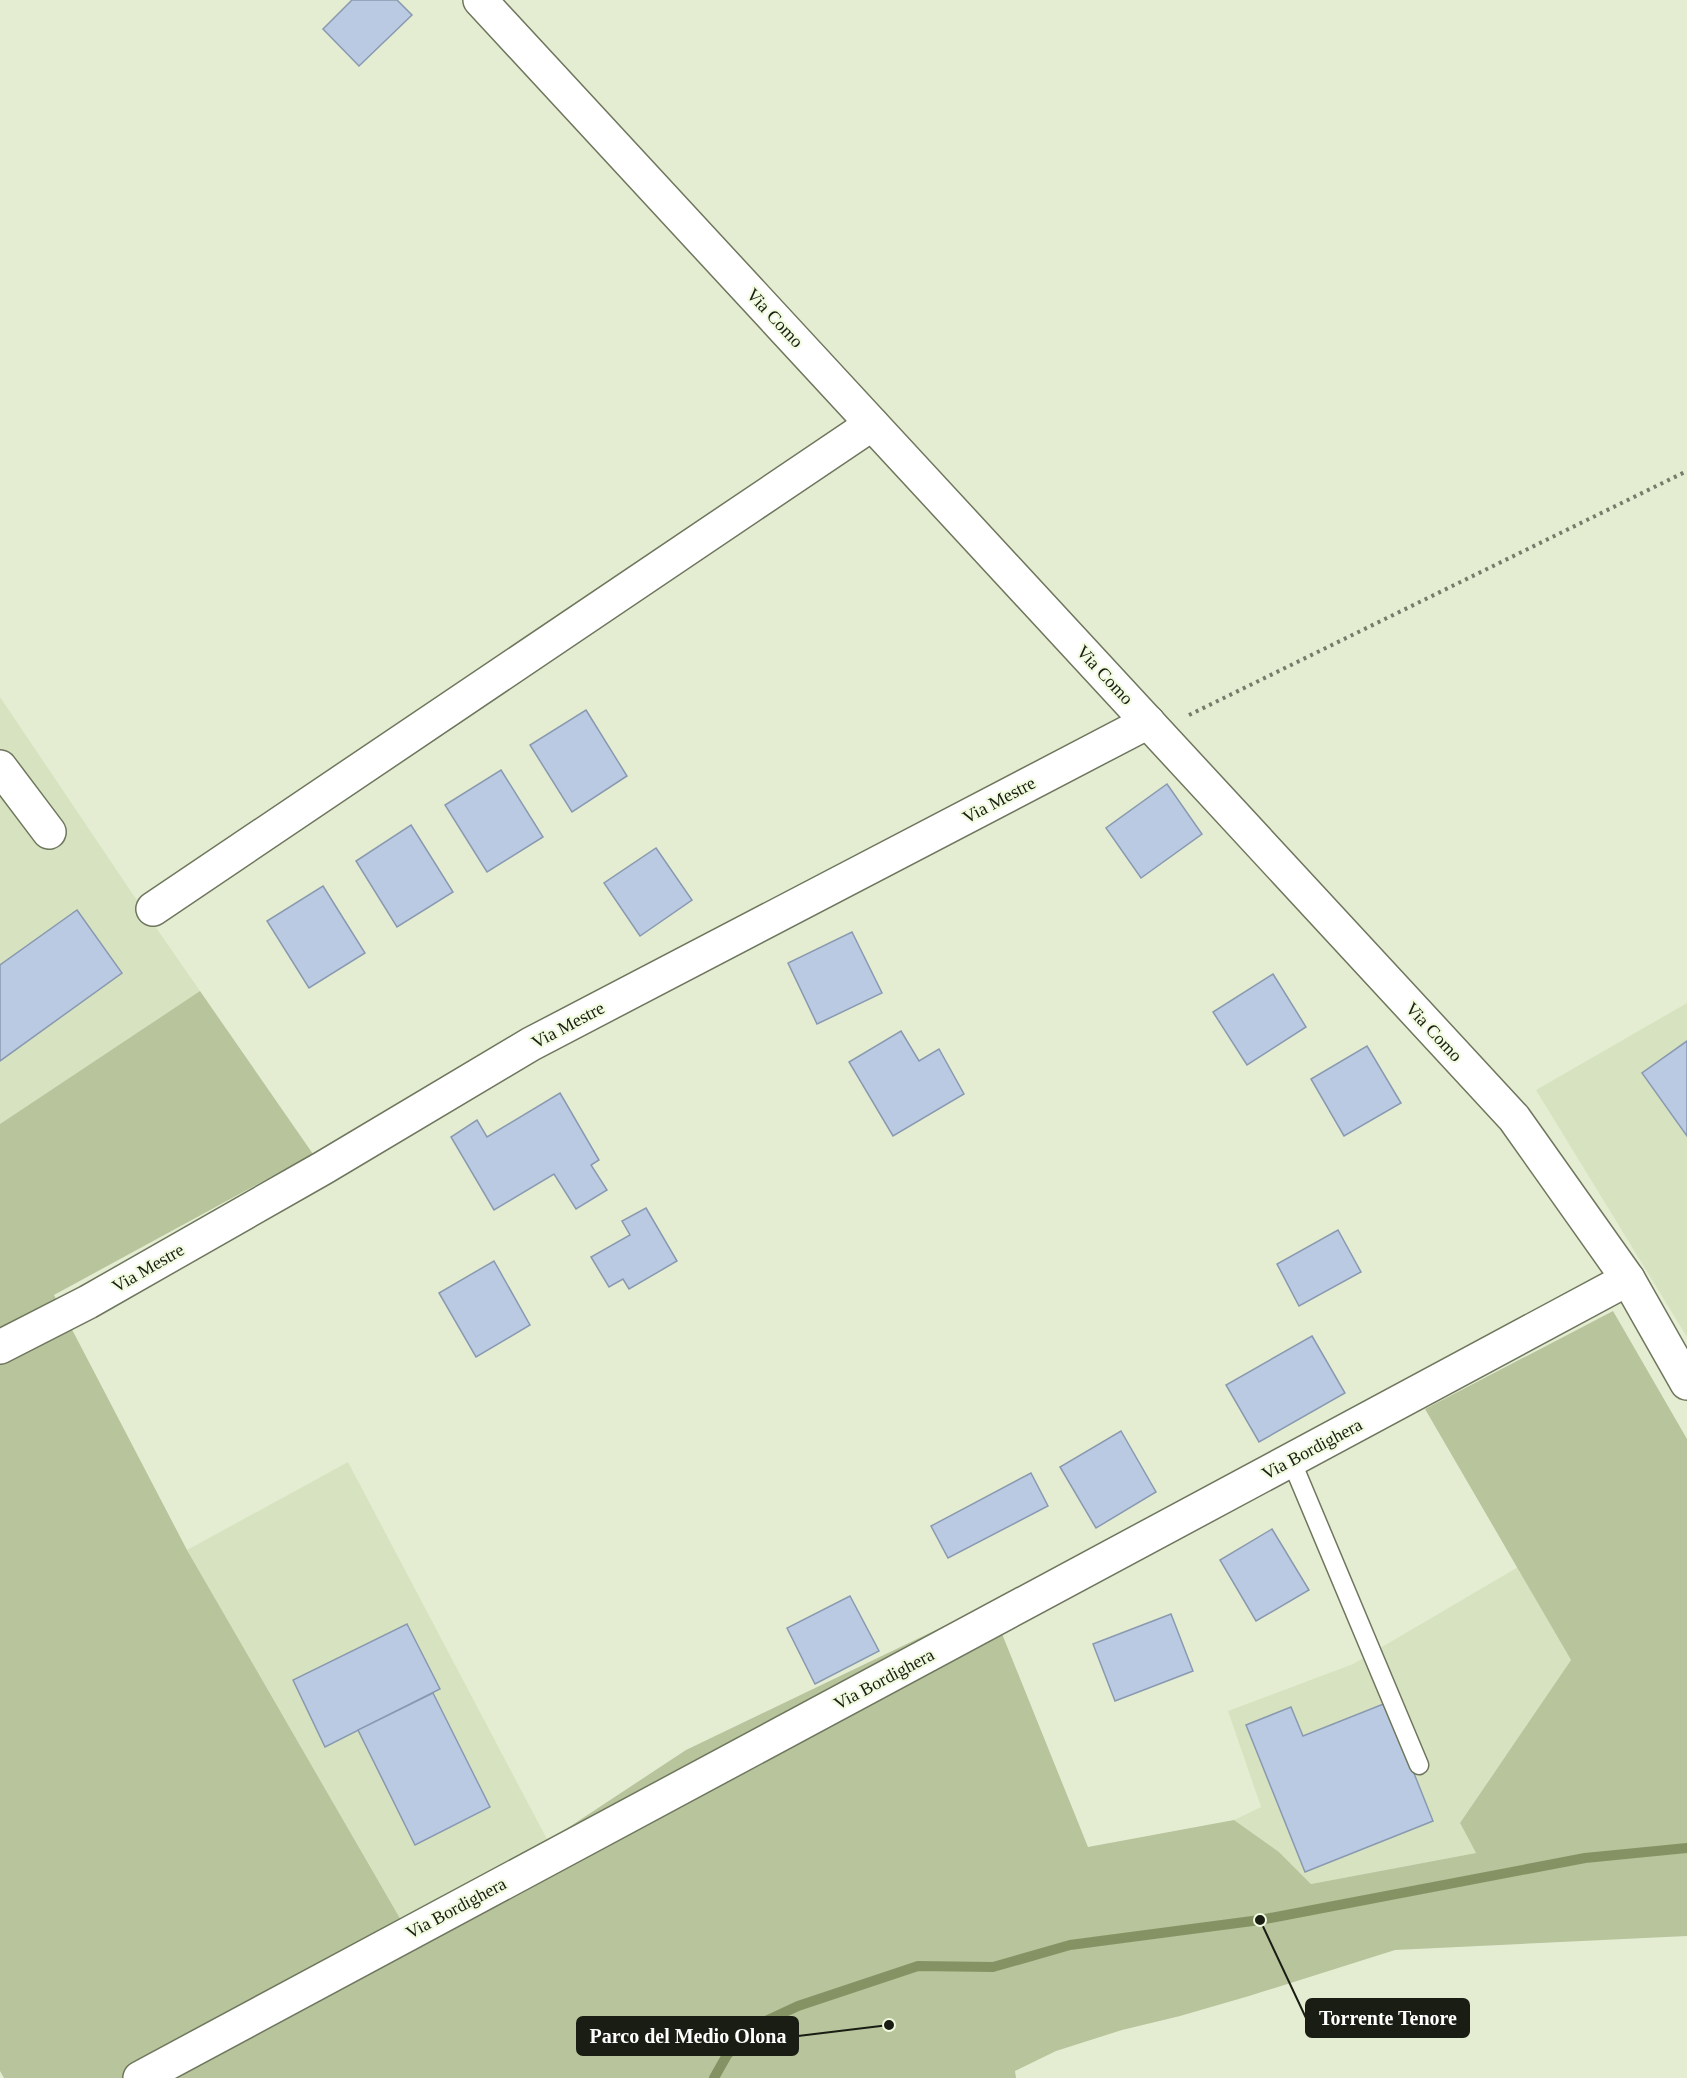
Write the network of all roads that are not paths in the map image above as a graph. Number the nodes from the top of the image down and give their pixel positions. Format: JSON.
{"nodes":[{"id":1,"x":480,"y":0,"type":"edge"},
{"id":2,"x":872,"y":424,"type":"junction"},
{"id":3,"x":1152,"y":727,"type":"junction"},
{"id":4,"x":0,"y":767,"type":"edge"},
{"id":5,"x":49,"y":832,"type":"dead end"},
{"id":6,"x":153,"y":909,"type":"dead end"},
{"id":7,"x":1628,"y":1279,"type":"junction"},
{"id":8,"x":0,"y":1347,"type":"edge"},
{"id":9,"x":1687,"y":1383,"type":"edge"},
{"id":10,"x":1291,"y":1460,"type":"junction"},
{"id":11,"x":1419,"y":1765,"type":"dead end"},
{"id":12,"x":140,"y":2078,"type":"edge"}],
"edges":[{"from":1,"to":2,"type":"street","name":"Via Como"},
{"from":2,"to":3,"type":"street","name":"Via Como"},
{"from":2,"to":6,"type":"street"},
{"from":3,"to":7,"type":"street","name":"Via Como"},
{"from":3,"to":8,"type":"street","name":"Via Mestre"},
{"from":4,"to":5,"type":"street"},
{"from":7,"to":9,"type":"street","name":"Via Como"},
{"from":7,"to":10,"type":"street","name":"Via Bordighera"},
{"from":10,"to":11,"type":"lane"},
{"from":10,"to":12,"type":"street","name":"Via Bordighera"}]}
